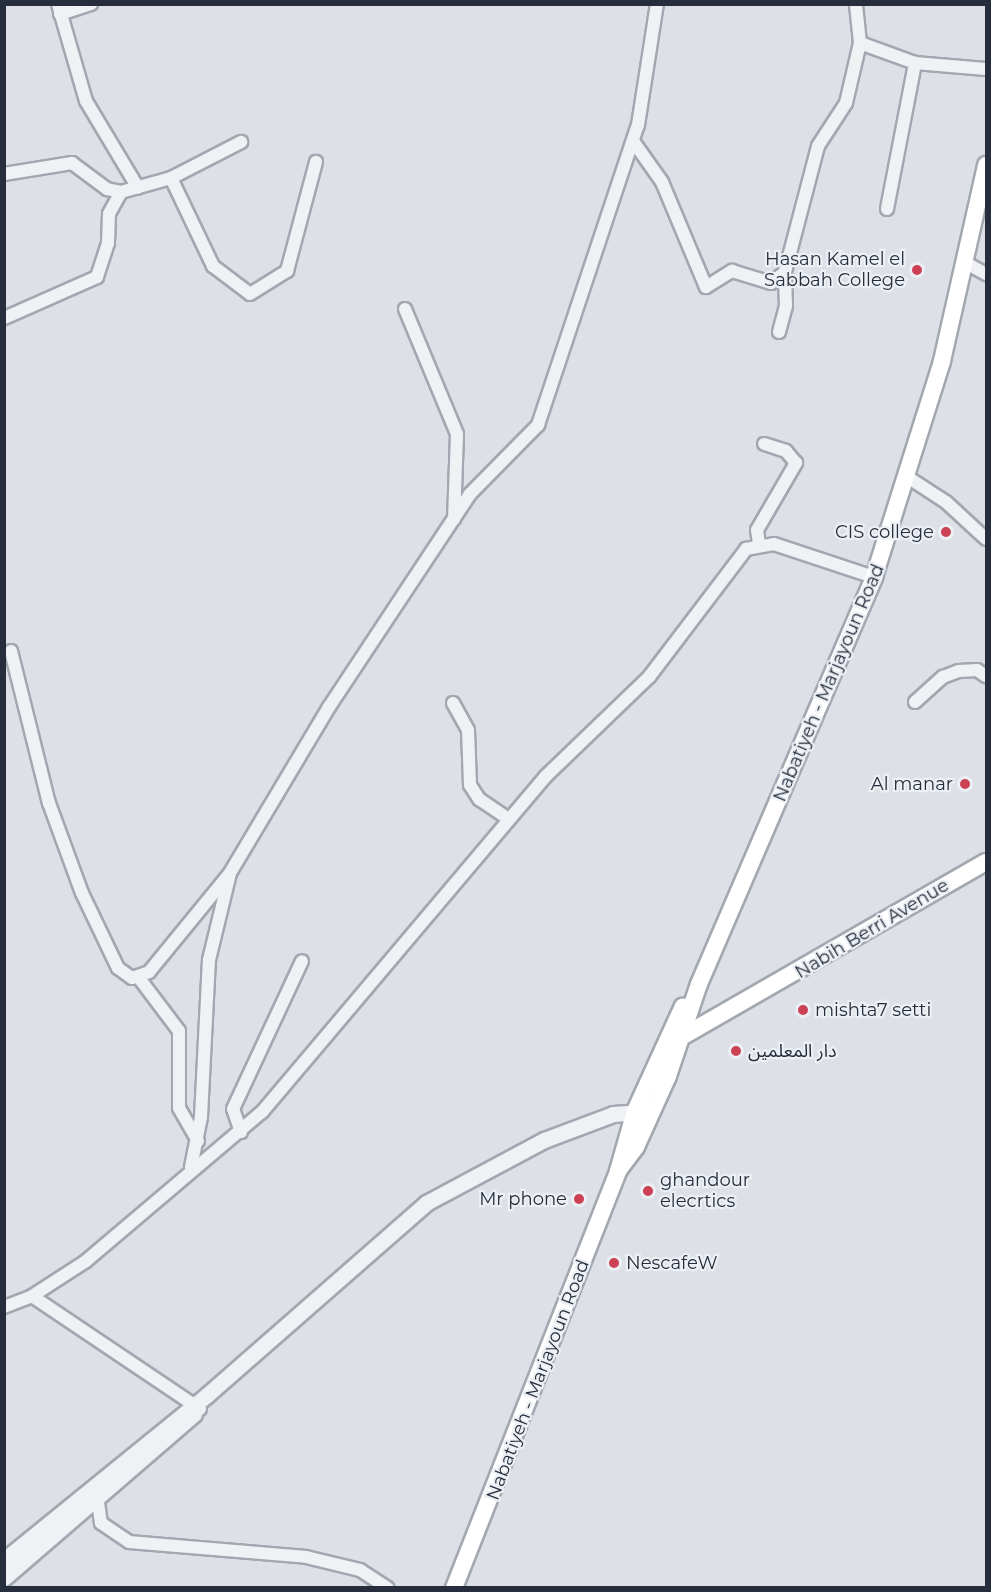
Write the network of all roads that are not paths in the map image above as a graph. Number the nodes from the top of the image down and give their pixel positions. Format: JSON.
{"nodes":[{"id":1,"x":91,"y":4,"type":"edge"},
{"id":2,"x":856,"y":4,"type":"edge"},
{"id":3,"x":658,"y":5,"type":"edge"},
{"id":4,"x":59,"y":9,"type":"edge"},
{"id":5,"x":860,"y":43,"type":"junction"},
{"id":6,"x":915,"y":63,"type":"junction"},
{"id":7,"x":987,"y":69,"type":"edge"},
{"id":8,"x":633,"y":141,"type":"junction"},
{"id":9,"x":241,"y":142,"type":"dead end"},
{"id":10,"x":316,"y":162,"type":"dead end"},
{"id":11,"x":987,"y":165,"type":"edge"},
{"id":12,"x":4,"y":174,"type":"edge"},
{"id":13,"x":171,"y":178,"type":"junction"},
{"id":14,"x":138,"y":188,"type":"junction"},
{"id":15,"x":121,"y":192,"type":"junction"},
{"id":16,"x":887,"y":209,"type":"dead end"},
{"id":17,"x":966,"y":263,"type":"junction"},
{"id":18,"x":784,"y":272,"type":"junction"},
{"id":19,"x":987,"y":274,"type":"edge"},
{"id":20,"x":405,"y":309,"type":"dead end"},
{"id":21,"x":4,"y":318,"type":"edge"},
{"id":22,"x":779,"y":332,"type":"dead end"},
{"id":23,"x":764,"y":444,"type":"dead end"},
{"id":24,"x":909,"y":478,"type":"junction"},
{"id":25,"x":454,"y":520,"type":"junction"},
{"id":26,"x":987,"y":539,"type":"edge"},
{"id":27,"x":759,"y":544,"type":"junction"},
{"id":28,"x":874,"y":577,"type":"junction"},
{"id":29,"x":11,"y":651,"type":"dead end"},
{"id":30,"x":987,"y":676,"type":"edge"},
{"id":31,"x":915,"y":702,"type":"dead end"},
{"id":32,"x":453,"y":703,"type":"dead end"},
{"id":33,"x":509,"y":819,"type":"junction"},
{"id":34,"x":987,"y":862,"type":"edge"},
{"id":35,"x":230,"y":873,"type":"junction"},
{"id":36,"x":302,"y":962,"type":"dead end"},
{"id":37,"x":139,"y":978,"type":"junction"},
{"id":38,"x":671,"y":1047,"type":"junction"},
{"id":39,"x":643,"y":1112,"type":"junction"},
{"id":40,"x":241,"y":1132,"type":"junction"},
{"id":41,"x":198,"y":1141,"type":"junction"},
{"id":42,"x":191,"y":1167,"type":"junction"},
{"id":43,"x":32,"y":1296,"type":"junction"},
{"id":44,"x":4,"y":1307,"type":"edge"},
{"id":45,"x":200,"y":1402,"type":"junction"},
{"id":46,"x":86,"y":1501,"type":"junction"},
{"id":47,"x":4,"y":1560,"type":"edge"},
{"id":48,"x":4,"y":1578,"type":"edge"},
{"id":49,"x":388,"y":1587,"type":"edge"},
{"id":50,"x":454,"y":1587,"type":"edge"}],
"edges":[{"from":1,"to":4,"type":"street"},
{"from":2,"to":5,"type":"street"},
{"from":3,"to":8,"type":"street"},
{"from":4,"to":14,"type":"street"},
{"from":5,"to":6,"type":"street"},
{"from":5,"to":18,"type":"street"},
{"from":6,"to":7,"type":"street"},
{"from":6,"to":16,"type":"street"},
{"from":8,"to":18,"type":"street"},
{"from":8,"to":25,"type":"street"},
{"from":9,"to":13,"type":"street"},
{"from":10,"to":13,"type":"street"},
{"from":11,"to":17,"type":"main road","name":"Nabatiyeh - Marjayoun Road"},
{"from":12,"to":15,"type":"street"},
{"from":13,"to":14,"type":"street"},
{"from":14,"to":15,"type":"street"},
{"from":15,"to":21,"type":"street"},
{"from":17,"to":19,"type":"street"},
{"from":17,"to":24,"type":"main road","name":"Nabatiyeh - Marjayoun Road"},
{"from":18,"to":22,"type":"street"},
{"from":20,"to":25,"type":"street"},
{"from":23,"to":27,"type":"street"},
{"from":24,"to":26,"type":"street"},
{"from":24,"to":28,"type":"main road","name":"Nabatiyeh - Marjayoun Road"},
{"from":25,"to":35,"type":"street"},
{"from":27,"to":28,"type":"street"},
{"from":27,"to":33,"type":"street"},
{"from":28,"to":38,"type":"main road","name":"Nabatiyeh - Marjayoun Road"},
{"from":29,"to":37,"type":"street"},
{"from":30,"to":31,"type":"street"},
{"from":32,"to":33,"type":"street"},
{"from":33,"to":40,"type":"street"},
{"from":34,"to":38,"type":"main road","name":"Nabih Berri Avenue"},
{"from":35,"to":37,"type":"street"},
{"from":35,"to":41,"type":"street"},
{"from":36,"to":40,"type":"street"},
{"from":37,"to":41,"type":"street"},
{"from":38,"to":39,"type":"main road","name":"Nabatiyeh - Marjayoun Road"},
{"from":39,"to":45,"type":"street"},
{"from":39,"to":50,"type":"main road","name":"Nabatiyeh - Marjayoun Road"},
{"from":40,"to":42,"type":"street"},
{"from":41,"to":42,"type":"street"},
{"from":42,"to":43,"type":"street"},
{"from":43,"to":44,"type":"street"},
{"from":43,"to":45,"type":"street"},
{"from":45,"to":46,"type":"street"},
{"from":46,"to":47,"type":"street"},
{"from":46,"to":48,"type":"street"},
{"from":46,"to":49,"type":"street"}]}
